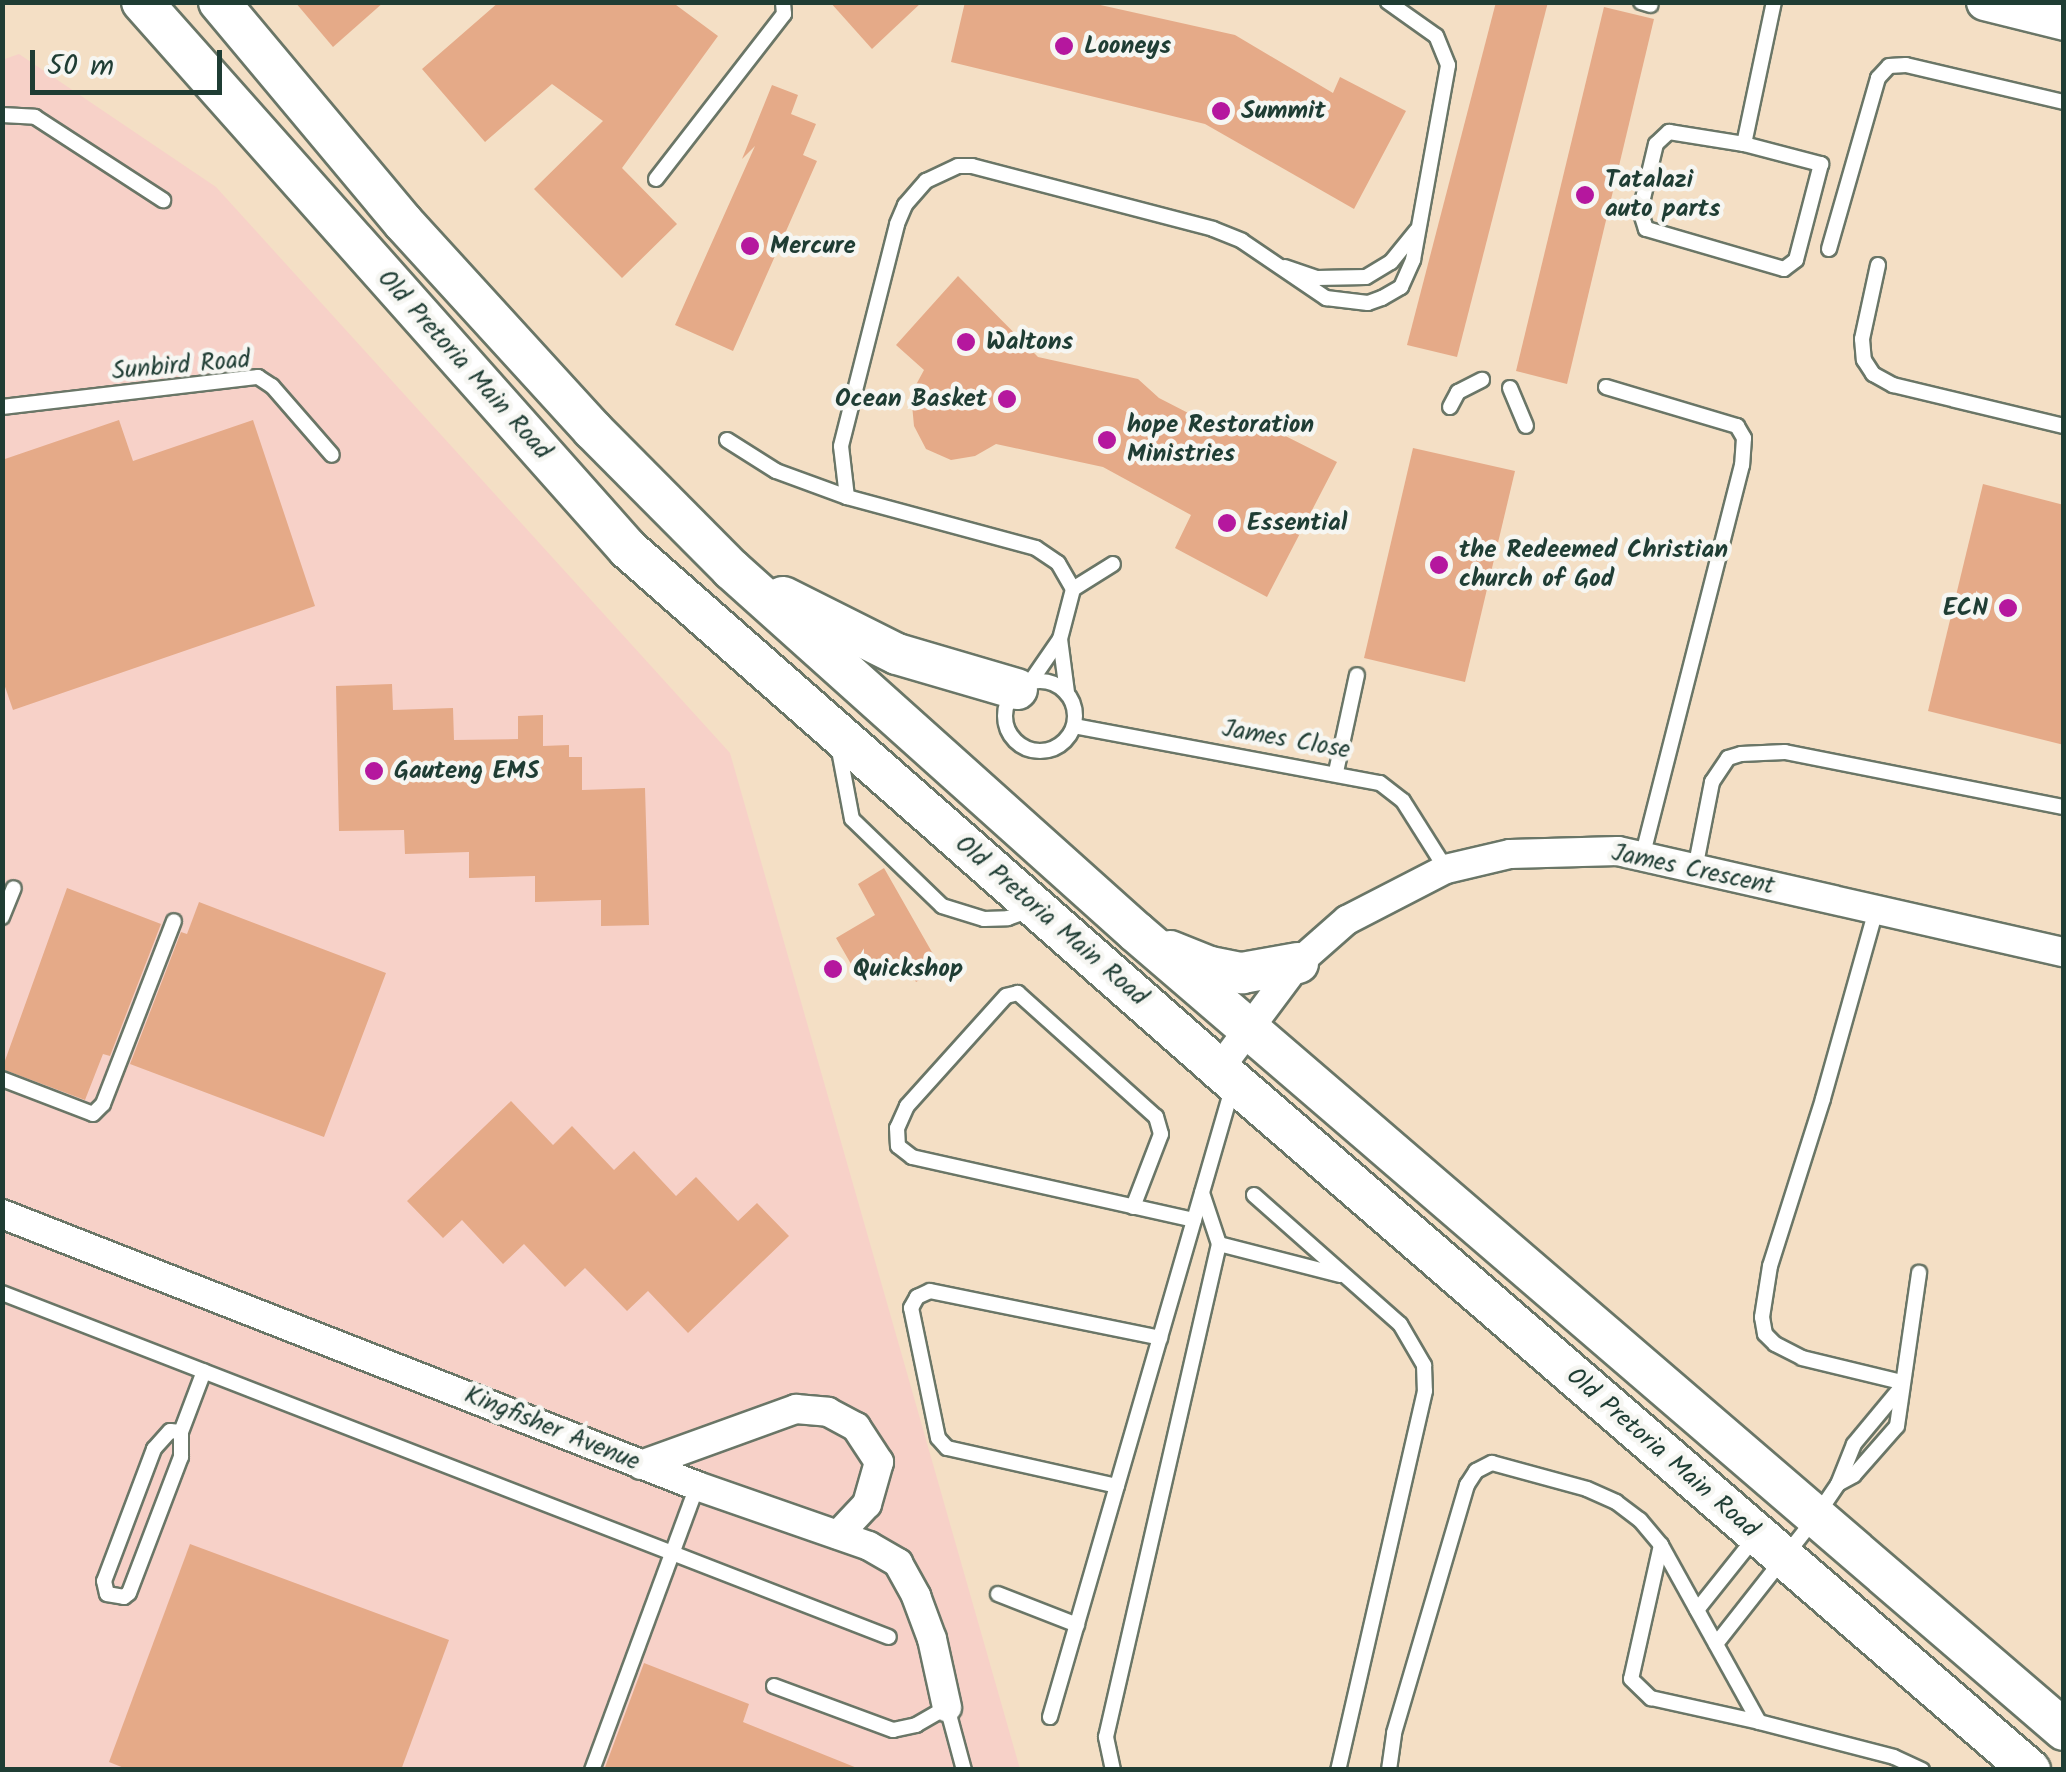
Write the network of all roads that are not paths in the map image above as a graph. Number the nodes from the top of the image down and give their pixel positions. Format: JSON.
{"nodes":[{"id":1,"x":142,"y":2,"type":"edge"},
{"id":2,"x":784,"y":2,"type":"edge"},
{"id":3,"x":1388,"y":2,"type":"edge"},
{"id":4,"x":1774,"y":2,"type":"edge"},
{"id":5,"x":1984,"y":2,"type":"edge"},
{"id":6,"x":226,"y":7,"type":"edge"},
{"id":7,"x":2064,"y":22,"type":"edge"},
{"id":8,"x":2064,"y":102,"type":"edge"},
{"id":9,"x":2,"y":115,"type":"edge"},
{"id":10,"x":1744,"y":144,"type":"junction"},
{"id":11,"x":656,"y":179,"type":"dead end"},
{"id":12,"x":163,"y":200,"type":"dead end"},
{"id":13,"x":1419,"y":226,"type":"junction"},
{"id":14,"x":1830,"y":249,"type":"dead end"},
{"id":15,"x":1271,"y":260,"type":"junction"},
{"id":16,"x":1878,"y":265,"type":"dead end"},
{"id":17,"x":1482,"y":380,"type":"dead end"},
{"id":18,"x":1510,"y":388,"type":"dead end"},
{"id":19,"x":1606,"y":388,"type":"dead end"},
{"id":20,"x":2,"y":407,"type":"edge"},
{"id":21,"x":1450,"y":407,"type":"dead end"},
{"id":22,"x":1526,"y":426,"type":"dead end"},
{"id":23,"x":2064,"y":426,"type":"edge"},
{"id":24,"x":727,"y":440,"type":"dead end"},
{"id":25,"x":332,"y":455,"type":"dead end"},
{"id":26,"x":847,"y":497,"type":"junction"},
{"id":27,"x":1113,"y":564,"type":"dead end"},
{"id":28,"x":730,"y":570,"type":"junction"},
{"id":29,"x":1073,"y":589,"type":"junction"},
{"id":30,"x":1060,"y":640,"type":"junction"},
{"id":31,"x":1357,"y":675,"type":"dead end"},
{"id":32,"x":1024,"y":685,"type":"junction"},
{"id":33,"x":1067,"y":692,"type":"junction"},
{"id":34,"x":1074,"y":726,"type":"junction"},
{"id":35,"x":836,"y":732,"type":"junction"},
{"id":36,"x":1336,"y":772,"type":"junction"},
{"id":37,"x":2064,"y":808,"type":"edge"},
{"id":38,"x":1642,"y":857,"type":"junction"},
{"id":39,"x":1446,"y":869,"type":"junction"},
{"id":40,"x":1694,"y":869,"type":"junction"},
{"id":41,"x":14,"y":888,"type":"dead end"},
{"id":42,"x":1036,"y":908,"type":"junction"},
{"id":43,"x":1876,"y":910,"type":"junction"},
{"id":44,"x":2,"y":917,"type":"edge"},
{"id":45,"x":174,"y":921,"type":"dead end"},
{"id":46,"x":1136,"y":932,"type":"junction"},
{"id":47,"x":2064,"y":952,"type":"edge"},
{"id":48,"x":1298,"y":964,"type":"junction"},
{"id":49,"x":1248,"y":1030,"type":"junction"},
{"id":50,"x":1226,"y":1076,"type":"junction"},
{"id":51,"x":2,"y":1079,"type":"edge"},
{"id":52,"x":1202,"y":1193,"type":"junction"},
{"id":53,"x":1254,"y":1195,"type":"dead end"},
{"id":54,"x":1134,"y":1207,"type":"junction"},
{"id":55,"x":2,"y":1214,"type":"edge"},
{"id":56,"x":1194,"y":1220,"type":"junction"},
{"id":57,"x":1219,"y":1244,"type":"junction"},
{"id":58,"x":1919,"y":1273,"type":"dead end"},
{"id":59,"x":1346,"y":1276,"type":"junction"},
{"id":60,"x":2,"y":1293,"type":"edge"},
{"id":61,"x":1160,"y":1338,"type":"junction"},
{"id":62,"x":204,"y":1371,"type":"junction"},
{"id":63,"x":1900,"y":1386,"type":"junction"},
{"id":64,"x":182,"y":1432,"type":"junction"},
{"id":65,"x":641,"y":1465,"type":"junction"},
{"id":66,"x":697,"y":1486,"type":"junction"},
{"id":67,"x":1117,"y":1486,"type":"junction"},
{"id":68,"x":1815,"y":1518,"type":"junction"},
{"id":69,"x":838,"y":1535,"type":"junction"},
{"id":70,"x":1661,"y":1546,"type":"junction"},
{"id":71,"x":1769,"y":1546,"type":"junction"},
{"id":72,"x":672,"y":1555,"type":"junction"},
{"id":73,"x":998,"y":1594,"type":"dead end"},
{"id":74,"x":1697,"y":1610,"type":"junction"},
{"id":75,"x":1077,"y":1624,"type":"junction"},
{"id":76,"x":889,"y":1638,"type":"dead end"},
{"id":77,"x":1716,"y":1644,"type":"junction"},
{"id":78,"x":774,"y":1686,"type":"dead end"},
{"id":79,"x":947,"y":1707,"type":"junction"},
{"id":80,"x":1050,"y":1717,"type":"dead end"},
{"id":81,"x":1759,"y":1722,"type":"junction"},
{"id":82,"x":2064,"y":1730,"type":"edge"},
{"id":83,"x":592,"y":1770,"type":"edge"},
{"id":84,"x":964,"y":1770,"type":"edge"},
{"id":85,"x":1114,"y":1770,"type":"edge"},
{"id":86,"x":1338,"y":1770,"type":"edge"},
{"id":87,"x":1389,"y":1770,"type":"edge"},
{"id":88,"x":1922,"y":1770,"type":"edge"},
{"id":89,"x":2030,"y":1770,"type":"edge"}],
"edges":[{"from":1,"to":35,"type":"main road","name":"Old Pretoria Main Road"},
{"from":2,"to":11,"type":"lane"},
{"from":3,"to":13,"type":"lane"},
{"from":4,"to":10,"type":"lane"},
{"from":5,"to":7,"type":"street"},
{"from":6,"to":28,"type":"main road","name":"Old Pretoria Main Road"},
{"from":8,"to":14,"type":"lane"},
{"from":9,"to":12,"type":"lane"},
{"from":10,"to":10,"type":"lane"},
{"from":13,"to":15,"type":"lane"},
{"from":13,"to":15,"type":"lane"},
{"from":15,"to":26,"type":"lane"},
{"from":16,"to":23,"type":"lane"},
{"from":17,"to":21,"type":"lane"},
{"from":18,"to":22,"type":"lane"},
{"from":19,"to":38,"type":"lane"},
{"from":20,"to":25,"type":"lane","name":"Sunbird Road"},
{"from":24,"to":26,"type":"lane"},
{"from":26,"to":29,"type":"lane"},
{"from":27,"to":29,"type":"lane"},
{"from":28,"to":32,"type":"main road"},
{"from":28,"to":46,"type":"main road","name":"Old Pretoria Main Road"},
{"from":29,"to":30,"type":"lane"},
{"from":30,"to":32,"type":"lane"},
{"from":30,"to":33,"type":"lane"},
{"from":31,"to":36,"type":"lane"},
{"from":32,"to":33,"type":"lane"},
{"from":32,"to":34,"type":"lane"},
{"from":33,"to":34,"type":"lane"},
{"from":34,"to":36,"type":"lane","name":"James Close"},
{"from":35,"to":42,"type":"main road","name":"Old Pretoria Main Road"},
{"from":35,"to":42,"type":"lane"},
{"from":36,"to":39,"type":"lane","name":"James Close"},
{"from":37,"to":40,"type":"lane"},
{"from":38,"to":39,"type":"street","name":"James Crescent"},
{"from":38,"to":40,"type":"street","name":"James Crescent"},
{"from":39,"to":48,"type":"street","name":"James Crescent"},
{"from":40,"to":43,"type":"street","name":"James Crescent"},
{"from":41,"to":44,"type":"lane"},
{"from":42,"to":50,"type":"main road","name":"Old Pretoria Main Road"},
{"from":43,"to":47,"type":"street","name":"James Crescent"},
{"from":43,"to":63,"type":"lane"},
{"from":45,"to":51,"type":"lane"},
{"from":46,"to":48,"type":"main road"},
{"from":46,"to":49,"type":"main road","name":"Old Pretoria Main Road"},
{"from":48,"to":49,"type":"street","name":"James Crescent"},
{"from":49,"to":50,"type":"street","name":"James Crescent"},
{"from":49,"to":68,"type":"main road","name":"Old Pretoria Main Road"},
{"from":50,"to":52,"type":"lane"},
{"from":50,"to":71,"type":"main road","name":"Old Pretoria Main Road"},
{"from":52,"to":56,"type":"lane"},
{"from":52,"to":57,"type":"lane"},
{"from":53,"to":59,"type":"lane"},
{"from":54,"to":54,"type":"lane"},
{"from":54,"to":56,"type":"lane"},
{"from":55,"to":65,"type":"street","name":"Kingfisher Avenue"},
{"from":56,"to":61,"type":"lane"},
{"from":57,"to":59,"type":"lane"},
{"from":57,"to":85,"type":"lane"},
{"from":58,"to":63,"type":"lane"},
{"from":59,"to":86,"type":"lane"},
{"from":60,"to":62,"type":"lane"},
{"from":61,"to":67,"type":"lane"},
{"from":61,"to":67,"type":"lane"},
{"from":62,"to":64,"type":"lane"},
{"from":62,"to":72,"type":"lane"},
{"from":63,"to":68,"type":"lane"},
{"from":64,"to":64,"type":"lane"},
{"from":65,"to":66,"type":"street","name":"Kingfisher Avenue"},
{"from":65,"to":69,"type":"street"},
{"from":66,"to":69,"type":"street","name":"Kingfisher Avenue"},
{"from":66,"to":72,"type":"lane"},
{"from":67,"to":75,"type":"lane"},
{"from":68,"to":71,"type":"lane"},
{"from":68,"to":82,"type":"main road","name":"Old Pretoria Main Road"},
{"from":69,"to":79,"type":"street","name":"Kingfisher Avenue"},
{"from":70,"to":74,"type":"lane"},
{"from":70,"to":81,"type":"lane"},
{"from":70,"to":87,"type":"lane"},
{"from":71,"to":74,"type":"lane"},
{"from":71,"to":77,"type":"lane"},
{"from":71,"to":89,"type":"main road","name":"Old Pretoria Main Road"},
{"from":72,"to":76,"type":"lane"},
{"from":72,"to":83,"type":"lane"},
{"from":73,"to":75,"type":"lane"},
{"from":74,"to":77,"type":"lane"},
{"from":75,"to":80,"type":"lane"},
{"from":77,"to":81,"type":"lane"},
{"from":78,"to":79,"type":"lane"},
{"from":79,"to":84,"type":"lane","name":"Kingfisher Avenue"},
{"from":81,"to":88,"type":"lane"}]}
